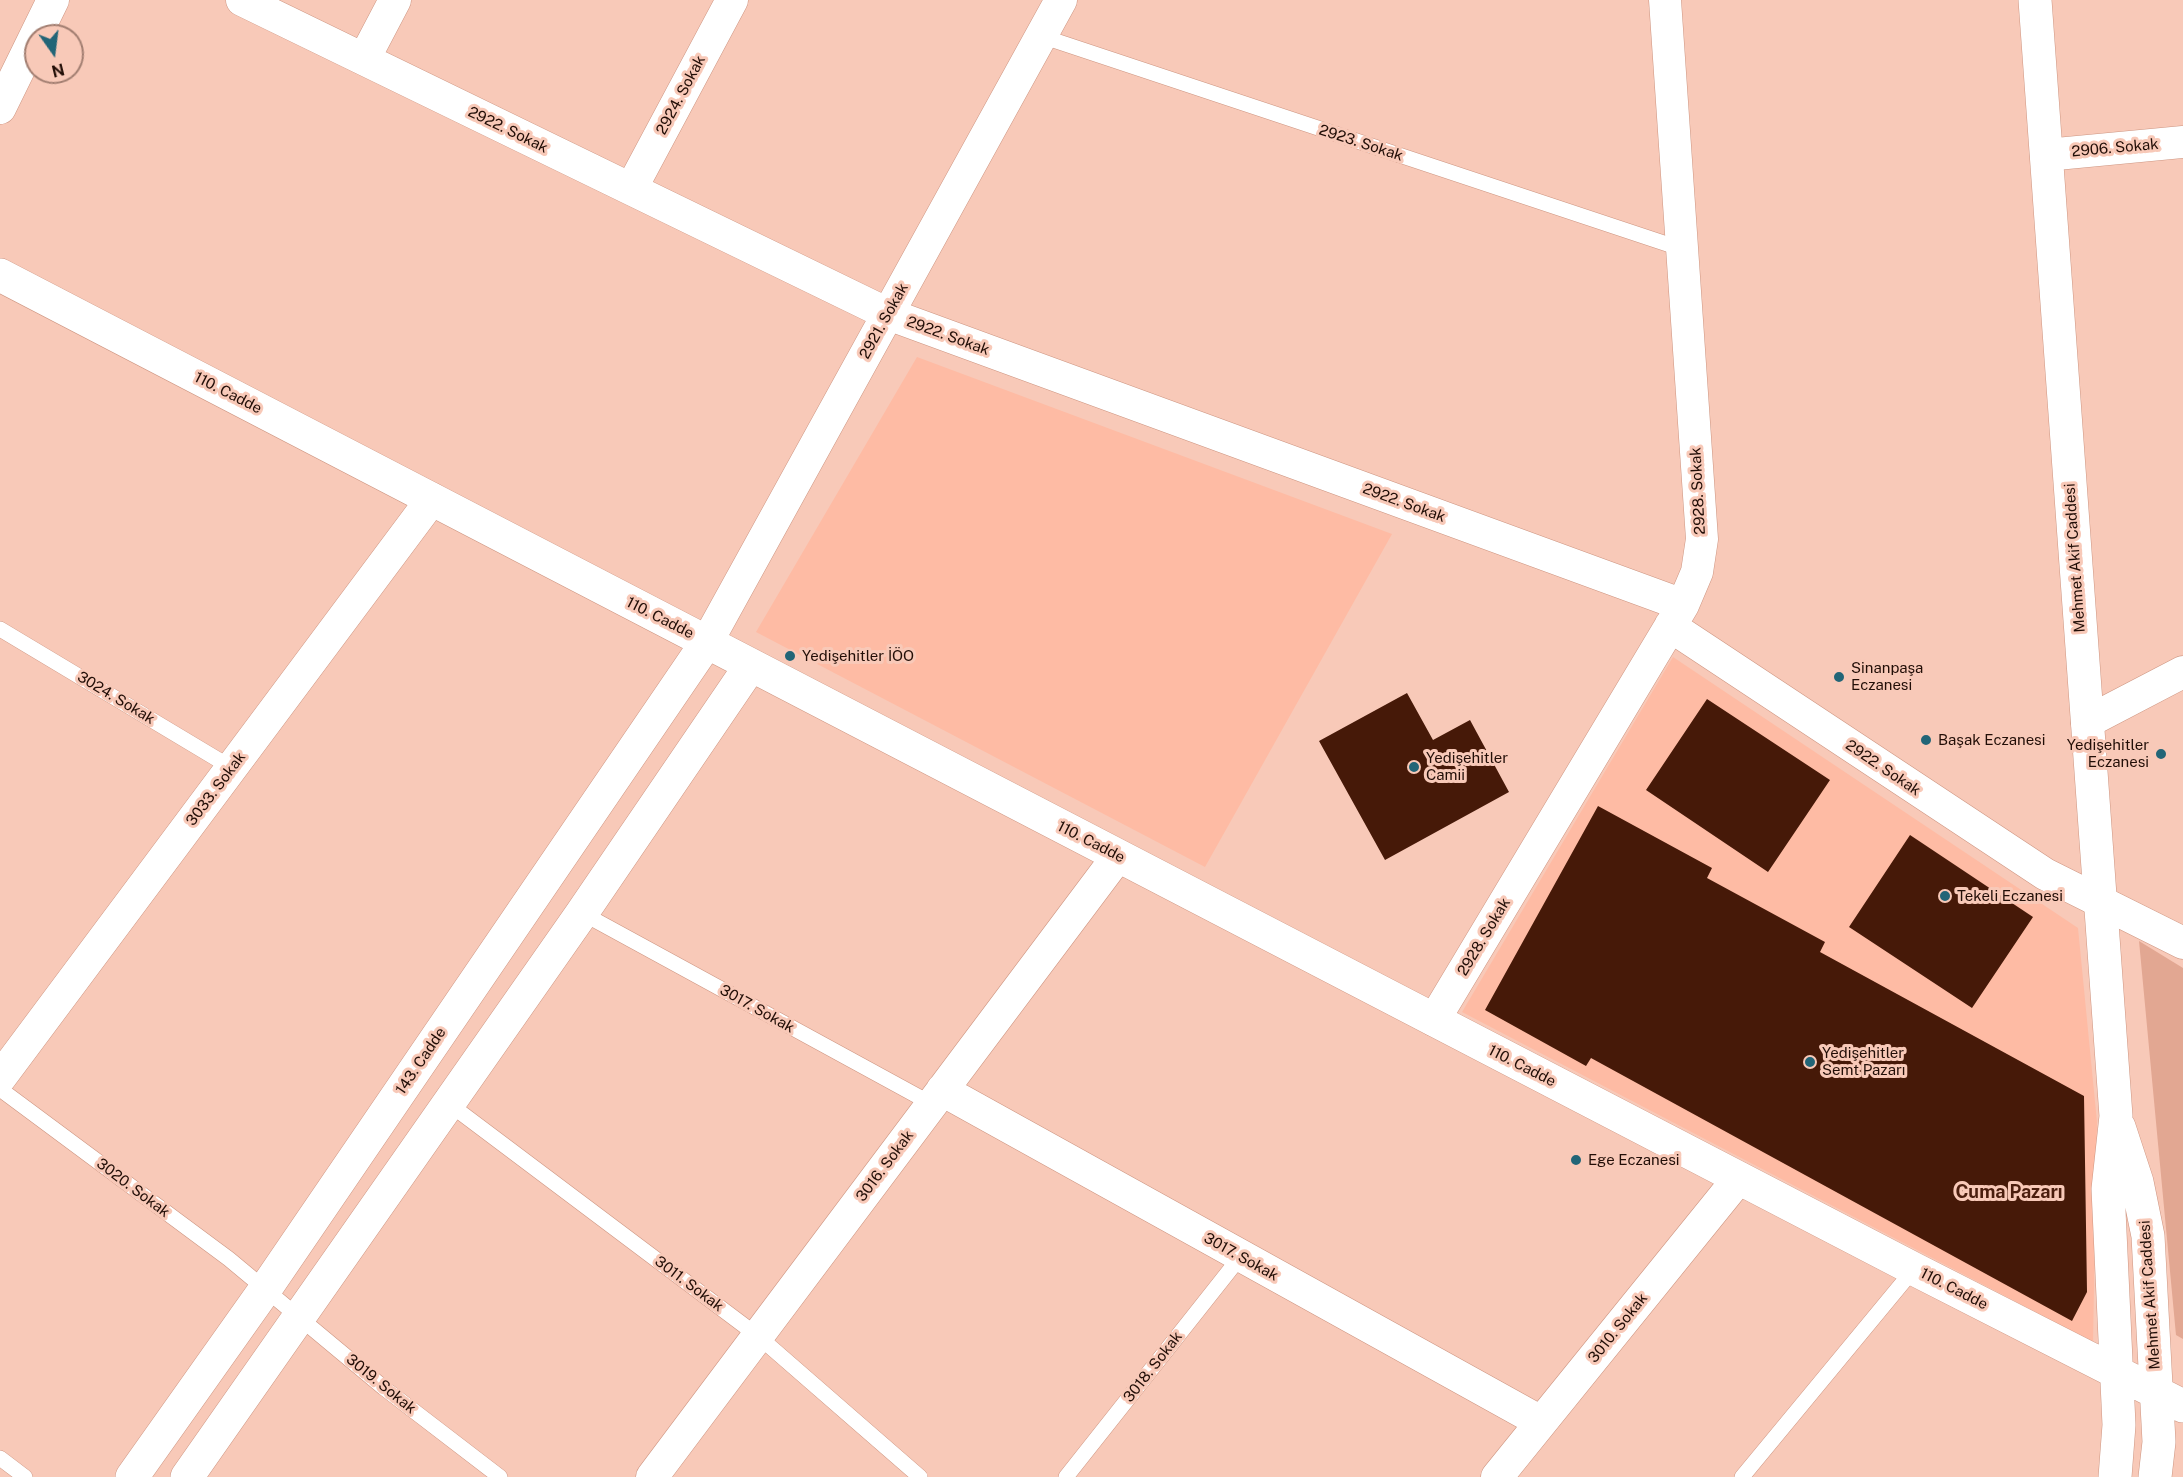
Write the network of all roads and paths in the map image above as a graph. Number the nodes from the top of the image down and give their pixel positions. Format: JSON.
{"nodes":[{"id":1,"x":242,"y":0,"type":"edge"},
{"id":2,"x":395,"y":0,"type":"edge"},
{"id":3,"x":732,"y":0,"type":"edge"},
{"id":4,"x":1061,"y":0,"type":"edge"},
{"id":5,"x":1665,"y":0,"type":"edge"},
{"id":6,"x":2035,"y":0,"type":"edge"},
{"id":7,"x":49,"y":1,"type":"edge"},
{"id":8,"x":1041,"y":36,"type":"junction"},
{"id":9,"x":364,"y":59,"type":"junction"},
{"id":10,"x":0,"y":108,"type":"edge"},
{"id":11,"x":2183,"y":142,"type":"edge"},
{"id":12,"x":2046,"y":155,"type":"junction"},
{"id":13,"x":631,"y":189,"type":"junction"},
{"id":14,"x":1682,"y":249,"type":"junction"},
{"id":15,"x":0,"y":275,"type":"edge"},
{"id":16,"x":888,"y":314,"type":"junction"},
{"id":17,"x":432,"y":500,"type":"junction"},
{"id":18,"x":1676,"y":616,"type":"junction"},
{"id":19,"x":0,"y":628,"type":"edge"},
{"id":20,"x":706,"y":642,"type":"junction"},
{"id":21,"x":751,"y":665,"type":"junction"},
{"id":22,"x":2179,"y":680,"type":"edge"},
{"id":23,"x":2087,"y":722,"type":"junction"},
{"id":24,"x":232,"y":768,"type":"junction"},
{"id":25,"x":1118,"y":856,"type":"junction"},
{"id":26,"x":2100,"y":903,"type":"junction"},
{"id":27,"x":582,"y":913,"type":"junction"},
{"id":28,"x":2183,"y":944,"type":"edge"},
{"id":29,"x":1434,"y":1020,"type":"junction"},
{"id":30,"x":0,"y":1078,"type":"edge"},
{"id":31,"x":0,"y":1089,"type":"edge"},
{"id":32,"x":937,"y":1097,"type":"junction"},
{"id":33,"x":448,"y":1103,"type":"junction"},
{"id":34,"x":2116,"y":1116,"type":"junction"},
{"id":35,"x":1739,"y":1178,"type":"junction"},
{"id":36,"x":1241,"y":1256,"type":"junction"},
{"id":37,"x":1914,"y":1269,"type":"junction"},
{"id":38,"x":266,"y":1288,"type":"junction"},
{"id":39,"x":299,"y":1317,"type":"junction"},
{"id":40,"x":758,"y":1336,"type":"junction"},
{"id":41,"x":2116,"y":1373,"type":"junction"},
{"id":42,"x":2170,"y":1399,"type":"edge"},
{"id":43,"x":1541,"y":1422,"type":"junction"},
{"id":44,"x":2183,"y":1427,"type":"edge"},
{"id":45,"x":0,"y":1458,"type":"edge"},
{"id":46,"x":25,"y":1477,"type":"edge"},
{"id":47,"x":132,"y":1477,"type":"edge"},
{"id":48,"x":187,"y":1477,"type":"edge"},
{"id":49,"x":500,"y":1477,"type":"edge"},
{"id":50,"x":652,"y":1477,"type":"edge"},
{"id":51,"x":920,"y":1477,"type":"edge"},
{"id":52,"x":1066,"y":1477,"type":"edge"},
{"id":53,"x":1497,"y":1477,"type":"edge"},
{"id":54,"x":1742,"y":1477,"type":"edge"},
{"id":55,"x":2115,"y":1477,"type":"edge"},
{"id":56,"x":2156,"y":1477,"type":"edge"}],
"edges":[{"from":1,"to":9,"type":"street","name":"2922. Sokak"},
{"from":2,"to":9,"type":"street"},
{"from":3,"to":13,"type":"street","name":"2924. Sokak"},
{"from":4,"to":8,"type":"street","name":"2921. Sokak"},
{"from":5,"to":14,"type":"street","name":"2928. Sokak"},
{"from":6,"to":12,"type":"street","name":"Mehmet Akif Caddesi"},
{"from":7,"to":10,"type":"street"},
{"from":8,"to":14,"type":"lane","name":"2923. Sokak"},
{"from":8,"to":16,"type":"street","name":"2921. Sokak"},
{"from":9,"to":13,"type":"street","name":"2922. Sokak"},
{"from":11,"to":12,"type":"street","name":"2906. Sokak"},
{"from":12,"to":23,"type":"street","name":"Mehmet Akif Caddesi"},
{"from":13,"to":16,"type":"street","name":"2922. Sokak"},
{"from":14,"to":18,"type":"street","name":"2928. Sokak"},
{"from":15,"to":17,"type":"street","name":"110. Cadde"},
{"from":16,"to":18,"type":"street","name":"2922. Sokak"},
{"from":16,"to":20,"type":"street","name":"2921. Sokak"},
{"from":17,"to":20,"type":"street","name":"110. Cadde"},
{"from":17,"to":24,"type":"street","name":"3033. Sokak"},
{"from":18,"to":26,"type":"street","name":"2922. Sokak"},
{"from":18,"to":29,"type":"street","name":"2928. Sokak"},
{"from":19,"to":24,"type":"lane","name":"3024. Sokak"},
{"from":20,"to":21,"type":"street","name":"110. Cadde"},
{"from":20,"to":38,"type":"street","name":"143. Cadde"},
{"from":21,"to":25,"type":"street","name":"110. Cadde"},
{"from":21,"to":27,"type":"street"},
{"from":22,"to":23,"type":"street"},
{"from":23,"to":26,"type":"street","name":"Mehmet Akif Caddesi"},
{"from":24,"to":30,"type":"street","name":"3033. Sokak"},
{"from":25,"to":29,"type":"street","name":"110. Cadde"},
{"from":25,"to":32,"type":"street","name":"3016. Sokak"},
{"from":26,"to":28,"type":"street","name":"2922. Sokak"},
{"from":26,"to":34,"type":"street","name":"Mehmet Akif Caddesi"},
{"from":27,"to":32,"type":"lane","name":"3017. Sokak"},
{"from":27,"to":33,"type":"street"},
{"from":29,"to":35,"type":"street","name":"110. Cadde"},
{"from":31,"to":38,"type":"lane","name":"3020. Sokak"},
{"from":32,"to":36,"type":"street","name":"3017. Sokak"},
{"from":32,"to":40,"type":"street","name":"3016. Sokak"},
{"from":33,"to":39,"type":"street"},
{"from":33,"to":40,"type":"lane","name":"3011. Sokak"},
{"from":34,"to":41,"type":"street","name":"Mehmet Akif Caddesi"},
{"from":34,"to":42,"type":"street","name":"Mehmet Akif Caddesi"},
{"from":35,"to":37,"type":"street","name":"110. Cadde"},
{"from":35,"to":43,"type":"street","name":"3010. Sokak"},
{"from":36,"to":43,"type":"street","name":"3017. Sokak"},
{"from":36,"to":52,"type":"lane","name":"3018. Sokak"},
{"from":37,"to":41,"type":"street","name":"110. Cadde"},
{"from":37,"to":54,"type":"lane"},
{"from":38,"to":39,"type":"lane","name":"3019. Sokak"},
{"from":38,"to":47,"type":"street","name":"143. Cadde"},
{"from":39,"to":48,"type":"street"},
{"from":39,"to":49,"type":"lane","name":"3019. Sokak"},
{"from":40,"to":50,"type":"street","name":"3016. Sokak"},
{"from":40,"to":51,"type":"lane","name":"3011. Sokak"},
{"from":41,"to":42,"type":"street","name":"110. Cadde"},
{"from":41,"to":55,"type":"street","name":"Mehmet Akif Caddesi"},
{"from":42,"to":44,"type":"street"},
{"from":42,"to":56,"type":"street","name":"Mehmet Akif Caddesi"},
{"from":43,"to":53,"type":"street","name":"3010. Sokak"},
{"from":45,"to":46,"type":"lane"}]}
